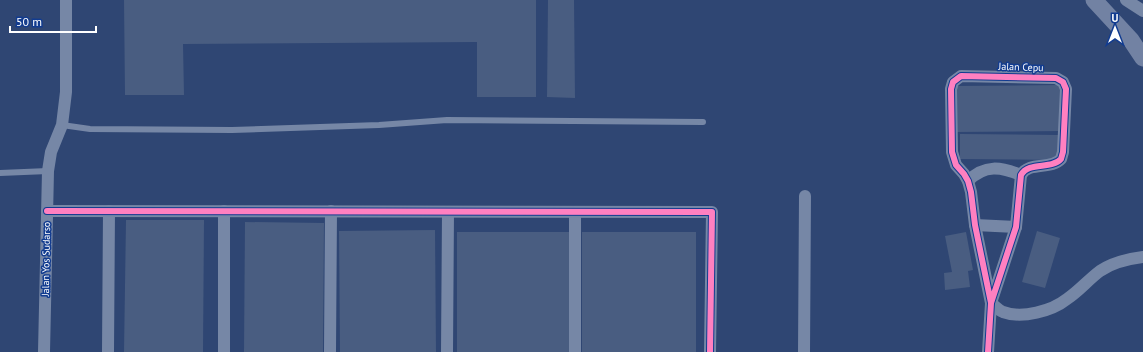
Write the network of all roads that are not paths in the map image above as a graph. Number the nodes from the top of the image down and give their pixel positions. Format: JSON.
{"nodes":[{"id":1,"x":66,"y":0,"type":"edge"},
{"id":2,"x":1094,"y":0,"type":"edge"},
{"id":3,"x":1126,"y":0,"type":"edge"},
{"id":4,"x":1143,"y":11,"type":"edge"},
{"id":5,"x":1143,"y":58,"type":"edge"},
{"id":6,"x":703,"y":122,"type":"dead end"},
{"id":7,"x":62,"y":125,"type":"junction"},
{"id":8,"x":48,"y":171,"type":"junction"},
{"id":9,"x":0,"y":173,"type":"edge"},
{"id":10,"x":1021,"y":175,"type":"junction"},
{"id":11,"x":968,"y":181,"type":"junction"},
{"id":12,"x":805,"y":196,"type":"dead end"},
{"id":13,"x":47,"y":211,"type":"junction"},
{"id":14,"x":109,"y":211,"type":"junction"},
{"id":15,"x":224,"y":211,"type":"junction"},
{"id":16,"x":331,"y":212,"type":"junction"},
{"id":17,"x":448,"y":212,"type":"junction"},
{"id":18,"x":575,"y":212,"type":"junction"},
{"id":19,"x":975,"y":225,"type":"junction"},
{"id":20,"x":1016,"y":227,"type":"junction"},
{"id":21,"x":1143,"y":257,"type":"edge"},
{"id":22,"x":991,"y":303,"type":"junction"},
{"id":23,"x":44,"y":352,"type":"edge"},
{"id":24,"x":108,"y":352,"type":"edge"},
{"id":25,"x":224,"y":352,"type":"edge"},
{"id":26,"x":330,"y":352,"type":"edge"},
{"id":27,"x":447,"y":352,"type":"edge"},
{"id":28,"x":575,"y":352,"type":"edge"},
{"id":29,"x":710,"y":352,"type":"edge"},
{"id":30,"x":804,"y":352,"type":"edge"},
{"id":31,"x":988,"y":352,"type":"edge"}],
"edges":[{"from":1,"to":7,"type":"street","name":"Jalan Yos Sudarso"},
{"from":2,"to":5,"type":"main road"},
{"from":3,"to":4,"type":"street"},
{"from":6,"to":7,"type":"lane"},
{"from":7,"to":8,"type":"street","name":"Jalan Yos Sudarso"},
{"from":8,"to":9,"type":"lane"},
{"from":8,"to":13,"type":"street","name":"Jalan Yos Sudarso"},
{"from":10,"to":11,"type":"street"},
{"from":10,"to":11,"type":"street","name":"Jalan Cepu"},
{"from":10,"to":20,"type":"street","name":"Jalan Cepu"},
{"from":11,"to":19,"type":"street","name":"Jalan Cepu"},
{"from":12,"to":30,"type":"street"},
{"from":13,"to":14,"type":"street"},
{"from":13,"to":23,"type":"street","name":"Jalan Yos Sudarso"},
{"from":14,"to":15,"type":"street"},
{"from":14,"to":24,"type":"street"},
{"from":15,"to":16,"type":"street"},
{"from":15,"to":25,"type":"street"},
{"from":16,"to":17,"type":"street"},
{"from":16,"to":26,"type":"street"},
{"from":17,"to":18,"type":"street"},
{"from":17,"to":27,"type":"street"},
{"from":18,"to":28,"type":"street"},
{"from":18,"to":29,"type":"street"},
{"from":19,"to":20,"type":"street"},
{"from":19,"to":22,"type":"street","name":"Jalan Cepu"},
{"from":20,"to":22,"type":"street","name":"Jalan Cepu"},
{"from":21,"to":22,"type":"street"},
{"from":22,"to":31,"type":"street","name":"Jalan Cepu"}]}
